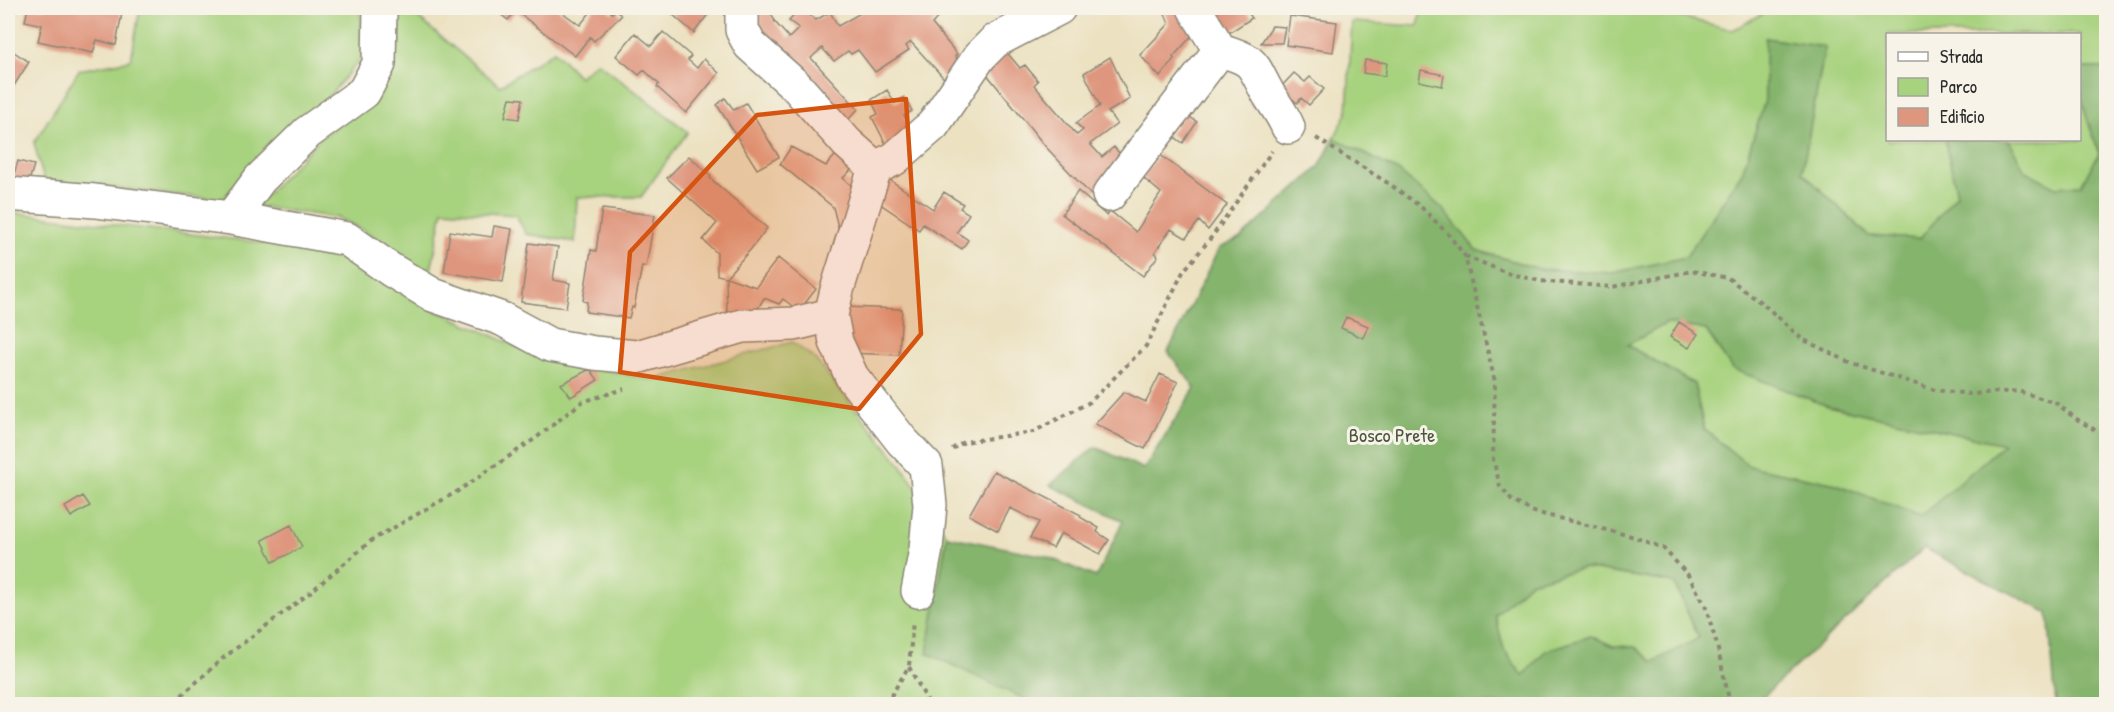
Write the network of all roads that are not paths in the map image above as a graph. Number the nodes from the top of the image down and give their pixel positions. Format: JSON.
{"nodes":[{"id":1,"x":380,"y":8,"type":"edge"},
{"id":2,"x":742,"y":8,"type":"edge"},
{"id":3,"x":1059,"y":8,"type":"edge"},
{"id":4,"x":1194,"y":8,"type":"edge"},
{"id":5,"x":1220,"y":50,"type":"junction"},
{"id":6,"x":1288,"y":127,"type":"road end"},
{"id":7,"x":875,"y":168,"type":"junction"},
{"id":8,"x":8,"y":194,"type":"edge"},
{"id":9,"x":1109,"y":195,"type":"dead end"},
{"id":10,"x":231,"y":218,"type":"junction"},
{"id":11,"x":831,"y":315,"type":"junction"},
{"id":12,"x":918,"y":591,"type":"road end"}],
"edges":[{"from":1,"to":10,"type":"street"},
{"from":2,"to":7,"type":"street"},
{"from":3,"to":7,"type":"street"},
{"from":4,"to":5,"type":"street"},
{"from":5,"to":6,"type":"street"},
{"from":5,"to":9,"type":"street"},
{"from":7,"to":11,"type":"street"},
{"from":8,"to":10,"type":"street"},
{"from":10,"to":11,"type":"street"},
{"from":11,"to":12,"type":"street"}]}
